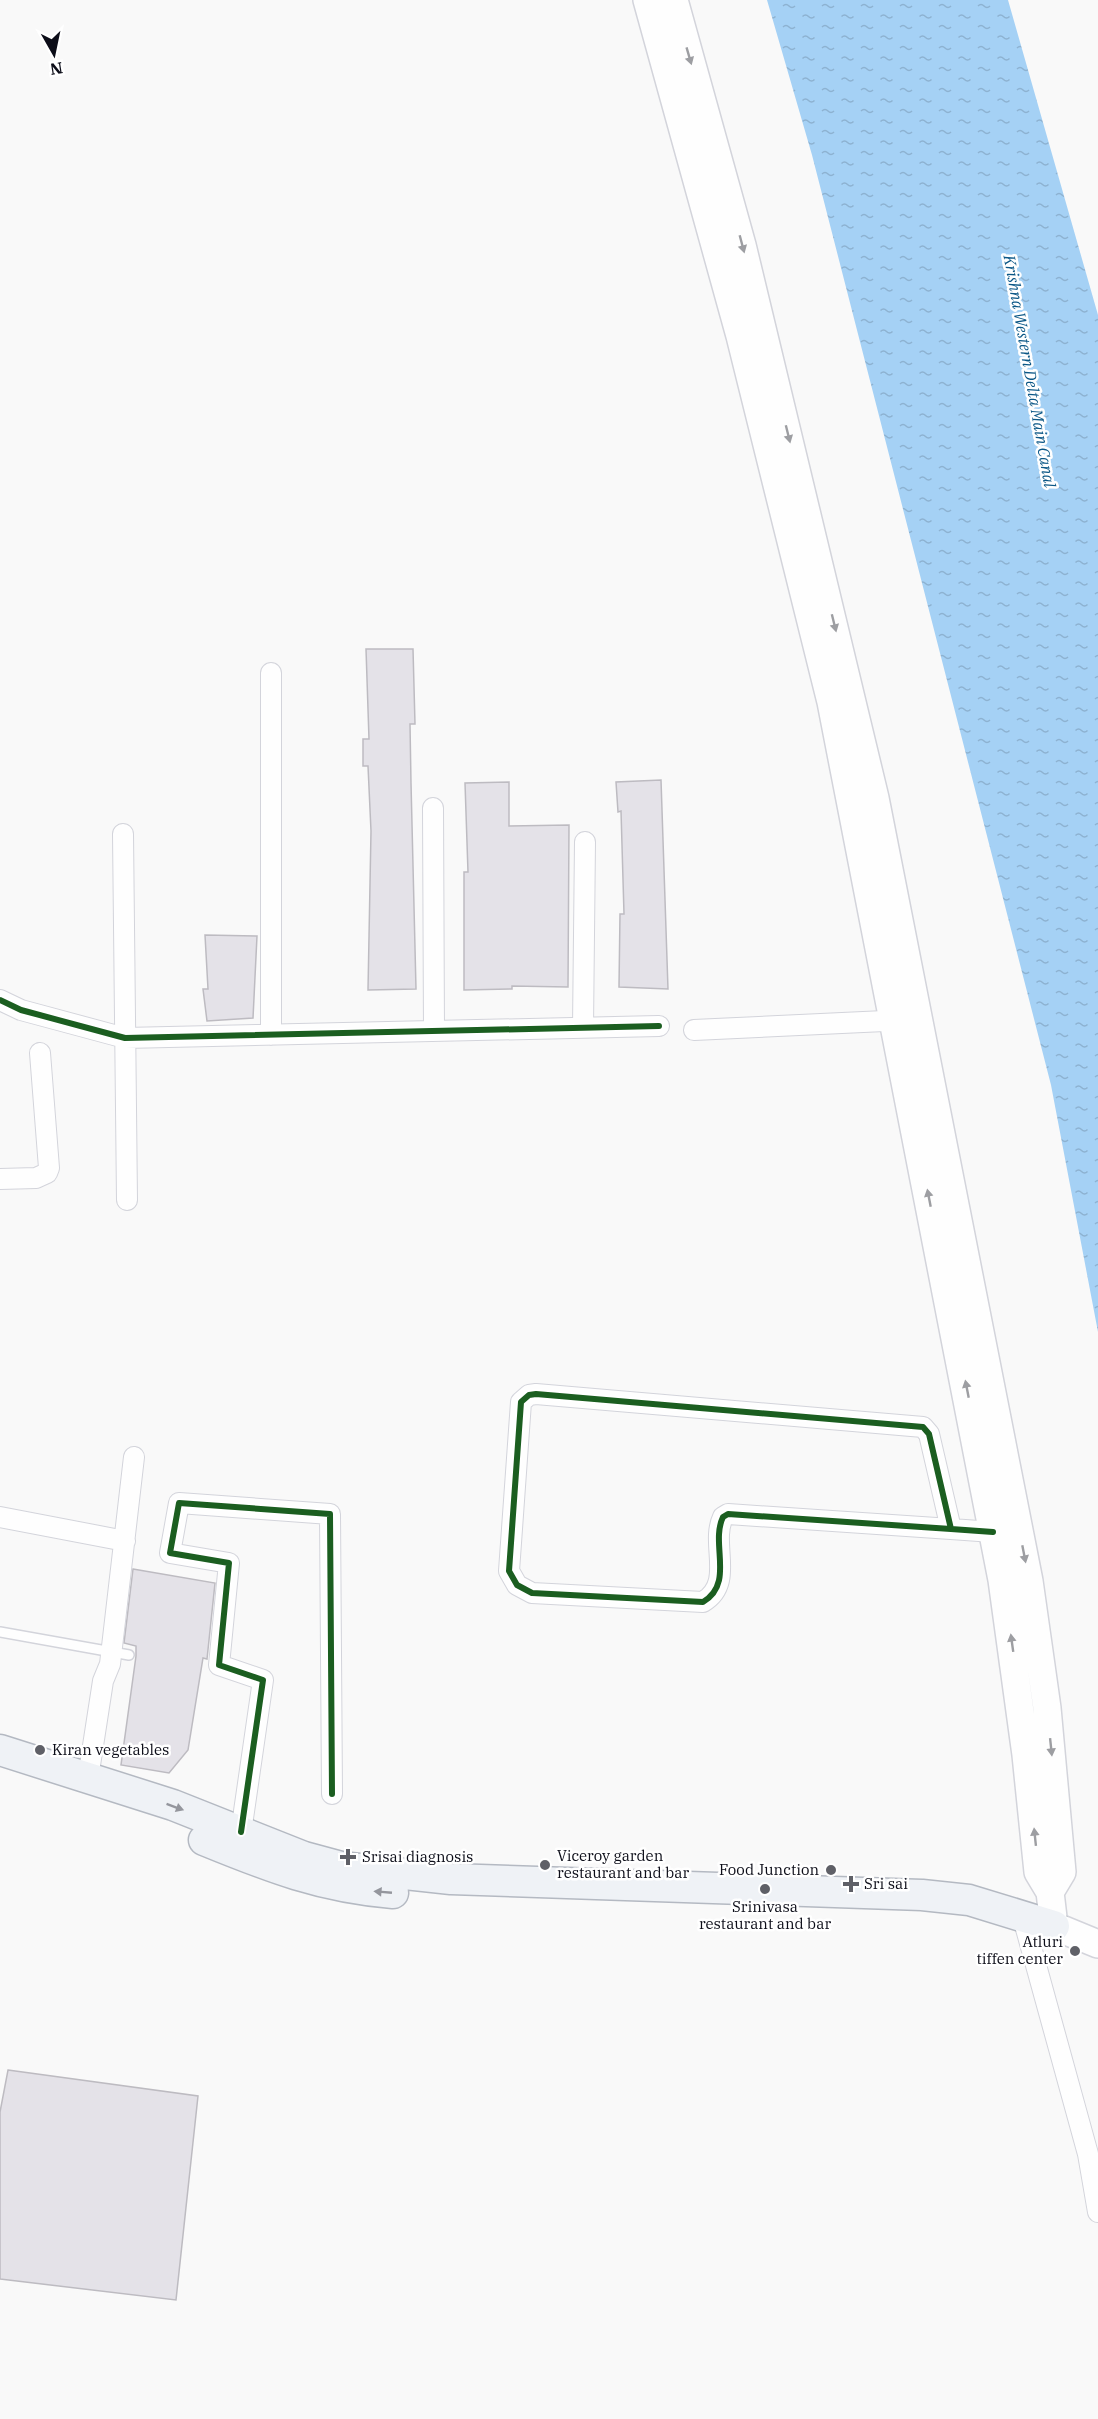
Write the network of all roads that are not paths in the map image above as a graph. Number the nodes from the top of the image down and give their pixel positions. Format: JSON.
{"nodes":[{"id":1,"x":647,"y":0,"type":"edge"},
{"id":2,"x":674,"y":0,"type":"edge"},
{"id":3,"x":271,"y":673,"type":"dead end"},
{"id":4,"x":856,"y":767,"type":"junction"},
{"id":5,"x":433,"y":808,"type":"dead end"},
{"id":6,"x":123,"y":834,"type":"dead end"},
{"id":7,"x":585,"y":842,"type":"dead end"},
{"id":8,"x":0,"y":1000,"type":"edge"},
{"id":9,"x":905,"y":1020,"type":"junction"},
{"id":10,"x":659,"y":1026,"type":"dead end"},
{"id":11,"x":583,"y":1028,"type":"junction"},
{"id":12,"x":694,"y":1030,"type":"dead end"},
{"id":13,"x":434,"y":1031,"type":"junction"},
{"id":14,"x":271,"y":1035,"type":"junction"},
{"id":15,"x":125,"y":1038,"type":"junction"},
{"id":16,"x":40,"y":1053,"type":"dead end"},
{"id":17,"x":0,"y":1179,"type":"edge"},
{"id":18,"x":127,"y":1200,"type":"dead end"},
{"id":19,"x":988,"y":1435,"type":"junction"},
{"id":20,"x":134,"y":1457,"type":"dead end"},
{"id":21,"x":0,"y":1516,"type":"edge"},
{"id":22,"x":951,"y":1529,"type":"junction"},
{"id":23,"x":993,"y":1532,"type":"junction"},
{"id":24,"x":125,"y":1541,"type":"junction"},
{"id":25,"x":0,"y":1632,"type":"edge"},
{"id":26,"x":120,"y":1654,"type":"junction"},
{"id":27,"x":0,"y":1750,"type":"edge"},
{"id":28,"x":0,"y":1765,"type":"edge"},
{"id":29,"x":88,"y":1778,"type":"junction"},
{"id":30,"x":332,"y":1794,"type":"dead end"},
{"id":31,"x":241,"y":1833,"type":"junction"},
{"id":32,"x":1050,"y":1892,"type":"junction"},
{"id":33,"x":986,"y":1906,"type":"junction"},
{"id":34,"x":1023,"y":1918,"type":"junction"},
{"id":35,"x":1054,"y":1926,"type":"junction"},
{"id":36,"x":1098,"y":1944,"type":"edge"},
{"id":37,"x":1098,"y":2212,"type":"edge"}],
"edges":[{"from":1,"to":4,"type":"main road"},
{"from":2,"to":4,"type":"main road","one_way":true},
{"from":3,"to":14,"type":"street"},
{"from":4,"to":9,"type":"main road"},
{"from":5,"to":13,"type":"street"},
{"from":6,"to":15,"type":"street"},
{"from":7,"to":11,"type":"street"},
{"from":8,"to":15,"type":"street"},
{"from":9,"to":12,"type":"street"},
{"from":9,"to":19,"type":"main road"},
{"from":10,"to":11,"type":"street"},
{"from":11,"to":13,"type":"street"},
{"from":13,"to":14,"type":"street"},
{"from":14,"to":15,"type":"street"},
{"from":15,"to":18,"type":"street"},
{"from":16,"to":17,"type":"street"},
{"from":19,"to":23,"type":"main road"},
{"from":19,"to":32,"type":"main road","one_way":true},
{"from":20,"to":24,"type":"street"},
{"from":21,"to":24,"type":"street"},
{"from":22,"to":22,"type":"street"},
{"from":22,"to":23,"type":"street"},
{"from":32,"to":23,"type":"main road","one_way":true},
{"from":24,"to":26,"type":"street"},
{"from":25,"to":26,"type":"lane"},
{"from":26,"to":29,"type":"street"},
{"from":27,"to":29,"type":"main road"},
{"from":33,"to":28,"type":"main road","one_way":true},
{"from":29,"to":31,"type":"main road","one_way":true},
{"from":30,"to":31,"type":"street"},
{"from":31,"to":33,"type":"main road"},
{"from":32,"to":35,"type":"main road"},
{"from":33,"to":34,"type":"main road"},
{"from":34,"to":35,"type":"main road"},
{"from":34,"to":37,"type":"street"},
{"from":35,"to":36,"type":"main road"}]}
